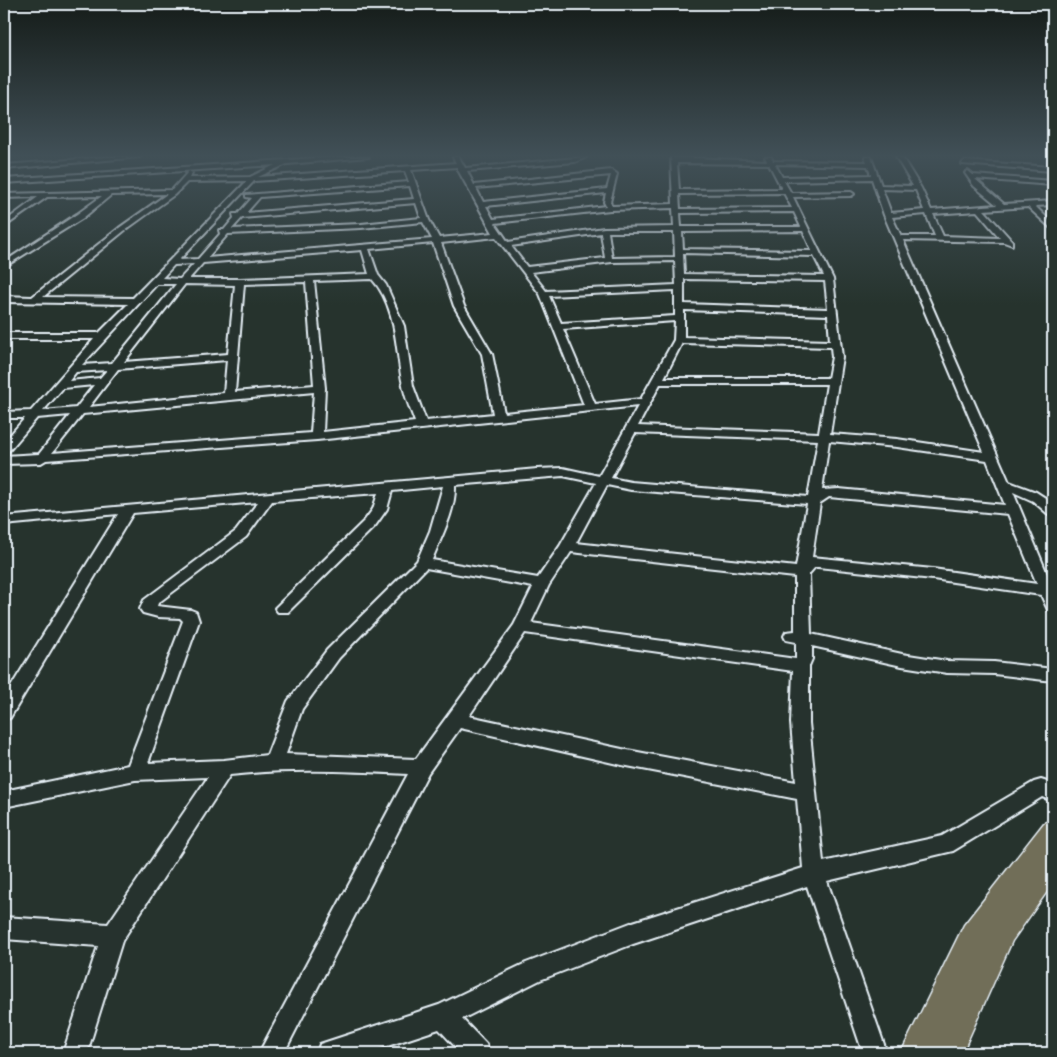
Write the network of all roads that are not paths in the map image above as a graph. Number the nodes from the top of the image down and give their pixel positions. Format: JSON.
{"nodes":[{"id":1,"x":31,"y":206,"type":"edge"},
{"id":2,"x":93,"y":206,"type":"edge"},
{"id":3,"x":153,"y":206,"type":"edge"},
{"id":4,"x":227,"y":206,"type":"edge"},
{"id":5,"x":248,"y":206,"type":"edge"},
{"id":6,"x":354,"y":206,"type":"edge"},
{"id":7,"x":420,"y":206,"type":"edge"},
{"id":8,"x":481,"y":206,"type":"edge"},
{"id":9,"x":632,"y":206,"type":"edge"},
{"id":10,"x":676,"y":206,"type":"edge"},
{"id":11,"x":734,"y":206,"type":"edge"},
{"id":12,"x":795,"y":206,"type":"edge"},
{"id":13,"x":885,"y":206,"type":"edge"},
{"id":14,"x":926,"y":206,"type":"edge"},
{"id":15,"x":998,"y":206,"type":"edge"},
{"id":16,"x":1031,"y":206,"type":"edge"},
{"id":17,"x":610,"y":208,"type":"joint"},
{"id":18,"x":978,"y":208,"type":"junction"},
{"id":19,"x":797,"y":210,"type":"junction"},
{"id":20,"x":928,"y":212,"type":"junction"},
{"id":21,"x":888,"y":215,"type":"junction"},
{"id":22,"x":4,"y":216,"type":"edge"},
{"id":23,"x":17,"y":216,"type":"junction"},
{"id":24,"x":218,"y":216,"type":"junction"},
{"id":25,"x":239,"y":216,"type":"junction"},
{"id":26,"x":425,"y":220,"type":"junction"},
{"id":27,"x":490,"y":222,"type":"junction"},
{"id":28,"x":4,"y":225,"type":"edge"},
{"id":29,"x":806,"y":228,"type":"junction"},
{"id":30,"x":1053,"y":228,"type":"edge"},
{"id":31,"x":677,"y":229,"type":"junction"},
{"id":32,"x":604,"y":230,"type":"junction"},
{"id":33,"x":201,"y":232,"type":"junction"},
{"id":34,"x":225,"y":232,"type":"junction"},
{"id":35,"x":498,"y":235,"type":"junction"},
{"id":36,"x":898,"y":238,"type":"junction"},
{"id":37,"x":940,"y":238,"type":"junction"},
{"id":38,"x":436,"y":240,"type":"junction"},
{"id":39,"x":505,"y":245,"type":"junction"},
{"id":40,"x":365,"y":248,"type":"junction"},
{"id":41,"x":818,"y":254,"type":"junction"},
{"id":42,"x":678,"y":255,"type":"junction"},
{"id":43,"x":609,"y":260,"type":"junction"},
{"id":44,"x":201,"y":261,"type":"junction"},
{"id":45,"x":170,"y":263,"type":"junction"},
{"id":46,"x":4,"y":264,"type":"edge"},
{"id":47,"x":525,"y":270,"type":"junction"},
{"id":48,"x":374,"y":276,"type":"junction"},
{"id":49,"x":829,"y":279,"type":"junction"},
{"id":50,"x":310,"y":280,"type":"junction"},
{"id":51,"x":157,"y":281,"type":"junction"},
{"id":52,"x":183,"y":281,"type":"junction"},
{"id":53,"x":240,"y":282,"type":"junction"},
{"id":54,"x":680,"y":282,"type":"junction"},
{"id":55,"x":544,"y":294,"type":"junction"},
{"id":56,"x":4,"y":299,"type":"edge"},
{"id":57,"x":36,"y":299,"type":"junction"},
{"id":58,"x":137,"y":301,"type":"junction"},
{"id":59,"x":833,"y":312,"type":"junction"},
{"id":60,"x":681,"y":313,"type":"junction"},
{"id":61,"x":558,"y":326,"type":"junction"},
{"id":62,"x":4,"y":336,"type":"edge"},
{"id":63,"x":102,"y":336,"type":"junction"},
{"id":64,"x":680,"y":340,"type":"junction"},
{"id":65,"x":836,"y":344,"type":"junction"},
{"id":66,"x":233,"y":357,"type":"junction"},
{"id":67,"x":116,"y":367,"type":"junction"},
{"id":68,"x":74,"y":369,"type":"junction"},
{"id":69,"x":657,"y":380,"type":"junction"},
{"id":70,"x":104,"y":381,"type":"junction"},
{"id":71,"x":833,"y":381,"type":"junction"},
{"id":72,"x":61,"y":385,"type":"junction"},
{"id":73,"x":320,"y":388,"type":"junction"},
{"id":74,"x":231,"y":396,"type":"junction"},
{"id":75,"x":646,"y":402,"type":"junction"},
{"id":76,"x":592,"y":408,"type":"junction"},
{"id":77,"x":79,"y":410,"type":"junction"},
{"id":78,"x":37,"y":413,"type":"junction"},
{"id":79,"x":4,"y":414,"type":"edge"},
{"id":80,"x":498,"y":418,"type":"junction"},
{"id":81,"x":422,"y":426,"type":"junction"},
{"id":82,"x":632,"y":429,"type":"junction"},
{"id":83,"x":317,"y":436,"type":"junction"},
{"id":84,"x":823,"y":437,"type":"junction"},
{"id":85,"x":4,"y":449,"type":"edge"},
{"id":86,"x":992,"y":457,"type":"junction"},
{"id":87,"x":41,"y":459,"type":"junction"},
{"id":88,"x":4,"y":460,"type":"edge"},
{"id":89,"x":605,"y":479,"type":"junction"},
{"id":90,"x":449,"y":482,"type":"junction"},
{"id":91,"x":1004,"y":485,"type":"junction"},
{"id":92,"x":386,"y":488,"type":"junction"},
{"id":93,"x":268,"y":498,"type":"junction"},
{"id":94,"x":814,"y":501,"type":"junction"},
{"id":95,"x":1051,"y":505,"type":"edge"},
{"id":96,"x":128,"y":509,"type":"junction"},
{"id":97,"x":1013,"y":510,"type":"junction"},
{"id":98,"x":4,"y":521,"type":"edge"},
{"id":99,"x":567,"y":547,"type":"junction"},
{"id":100,"x":423,"y":563,"type":"junction"},
{"id":101,"x":802,"y":573,"type":"junction"},
{"id":102,"x":542,"y":584,"type":"junction"},
{"id":103,"x":1046,"y":591,"type":"junction"},
{"id":104,"x":1053,"y":606,"type":"edge"},
{"id":105,"x":283,"y":608,"type":"dead end"},
{"id":106,"x":521,"y":627,"type":"junction"},
{"id":107,"x":792,"y":636,"type":"dead end"},
{"id":108,"x":801,"y":666,"type":"junction"},
{"id":109,"x":1053,"y":675,"type":"edge"},
{"id":110,"x":4,"y":713,"type":"edge"},
{"id":111,"x":456,"y":720,"type":"junction"},
{"id":112,"x":274,"y":762,"type":"junction"},
{"id":113,"x":420,"y":767,"type":"junction"},
{"id":114,"x":224,"y":768,"type":"junction"},
{"id":115,"x":136,"y":772,"type":"junction"},
{"id":116,"x":808,"y":793,"type":"junction"},
{"id":117,"x":1053,"y":793,"type":"edge"},
{"id":118,"x":4,"y":799,"type":"edge"},
{"id":119,"x":1053,"y":831,"type":"edge"},
{"id":120,"x":1053,"y":861,"type":"edge"},
{"id":121,"x":814,"y":874,"type":"junction"},
{"id":122,"x":4,"y":928,"type":"edge"},
{"id":123,"x":112,"y":936,"type":"junction"},
{"id":124,"x":443,"y":1016,"type":"junction"},
{"id":125,"x":75,"y":1053,"type":"edge"},
{"id":126,"x":271,"y":1053,"type":"edge"},
{"id":127,"x":329,"y":1053,"type":"edge"},
{"id":128,"x":477,"y":1053,"type":"edge"},
{"id":129,"x":875,"y":1053,"type":"edge"},
{"id":130,"x":917,"y":1053,"type":"edge"},
{"id":131,"x":946,"y":1053,"type":"edge"}],
"edges":[{"from":1,"to":23,"type":"street"},
{"from":2,"to":46,"type":"street"},
{"from":3,"to":57,"type":"street"},
{"from":4,"to":24,"type":"street"},
{"from":5,"to":25,"type":"street"},
{"from":6,"to":25,"type":"street"},
{"from":7,"to":26,"type":"street"},
{"from":8,"to":27,"type":"street"},
{"from":9,"to":17,"type":"street"},
{"from":10,"to":31,"type":"street"},
{"from":11,"to":19,"type":"street"},
{"from":12,"to":19,"type":"street"},
{"from":13,"to":21,"type":"street"},
{"from":14,"to":20,"type":"street"},
{"from":15,"to":18,"type":"street"},
{"from":16,"to":30,"type":"street"},
{"from":17,"to":27,"type":"street"},
{"from":18,"to":20,"type":"street"},
{"from":18,"to":37,"type":"street"},
{"from":19,"to":29,"type":"street"},
{"from":20,"to":21,"type":"street"},
{"from":20,"to":37,"type":"street"},
{"from":21,"to":36,"type":"street"},
{"from":22,"to":23,"type":"street"},
{"from":23,"to":28,"type":"street"},
{"from":24,"to":25,"type":"street"},
{"from":24,"to":33,"type":"street"},
{"from":25,"to":34,"type":"street"},
{"from":26,"to":34,"type":"street"},
{"from":26,"to":38,"type":"street"},
{"from":27,"to":35,"type":"street"},
{"from":29,"to":31,"type":"street"},
{"from":29,"to":41,"type":"street"},
{"from":31,"to":32,"type":"street"},
{"from":31,"to":42,"type":"street"},
{"from":32,"to":39,"type":"street"},
{"from":32,"to":43,"type":"street"},
{"from":33,"to":34,"type":"street"},
{"from":33,"to":45,"type":"street"},
{"from":34,"to":44,"type":"street"},
{"from":35,"to":38,"type":"street"},
{"from":35,"to":39,"type":"street"},
{"from":36,"to":37,"type":"street"},
{"from":36,"to":86,"type":"street"},
{"from":38,"to":40,"type":"street"},
{"from":38,"to":80,"type":"street"},
{"from":39,"to":47,"type":"street"},
{"from":40,"to":44,"type":"street"},
{"from":40,"to":48,"type":"street"},
{"from":41,"to":42,"type":"street"},
{"from":41,"to":49,"type":"street"},
{"from":42,"to":43,"type":"street"},
{"from":42,"to":54,"type":"street"},
{"from":43,"to":47,"type":"street"},
{"from":44,"to":45,"type":"street"},
{"from":44,"to":52,"type":"street"},
{"from":45,"to":51,"type":"street"},
{"from":47,"to":55,"type":"street"},
{"from":48,"to":50,"type":"street"},
{"from":48,"to":81,"type":"street"},
{"from":49,"to":54,"type":"street"},
{"from":49,"to":59,"type":"street"},
{"from":50,"to":53,"type":"street"},
{"from":50,"to":73,"type":"street"},
{"from":51,"to":52,"type":"street"},
{"from":51,"to":58,"type":"street"},
{"from":52,"to":53,"type":"street"},
{"from":52,"to":67,"type":"street"},
{"from":53,"to":66,"type":"street"},
{"from":54,"to":55,"type":"street"},
{"from":54,"to":60,"type":"street"},
{"from":55,"to":61,"type":"street"},
{"from":56,"to":57,"type":"street"},
{"from":57,"to":58,"type":"street"},
{"from":58,"to":63,"type":"street"},
{"from":59,"to":60,"type":"street"},
{"from":59,"to":65,"type":"street"},
{"from":60,"to":61,"type":"street"},
{"from":60,"to":64,"type":"street"},
{"from":61,"to":76,"type":"street"},
{"from":62,"to":63,"type":"street"},
{"from":63,"to":68,"type":"street"},
{"from":64,"to":65,"type":"street"},
{"from":64,"to":69,"type":"street"},
{"from":65,"to":71,"type":"street"},
{"from":66,"to":67,"type":"street"},
{"from":66,"to":74,"type":"street"},
{"from":67,"to":68,"type":"street"},
{"from":67,"to":70,"type":"street"},
{"from":68,"to":72,"type":"street"},
{"from":69,"to":71,"type":"street"},
{"from":69,"to":75,"type":"street"},
{"from":70,"to":72,"type":"street"},
{"from":70,"to":77,"type":"street"},
{"from":71,"to":84,"type":"street"},
{"from":72,"to":78,"type":"street"},
{"from":73,"to":74,"type":"street"},
{"from":73,"to":83,"type":"street"},
{"from":74,"to":77,"type":"street"},
{"from":75,"to":76,"type":"street"},
{"from":75,"to":82,"type":"street"},
{"from":76,"to":80,"type":"street"},
{"from":77,"to":78,"type":"street"},
{"from":77,"to":87,"type":"street"},
{"from":78,"to":79,"type":"street"},
{"from":78,"to":85,"type":"street"},
{"from":80,"to":81,"type":"street"},
{"from":81,"to":83,"type":"street"},
{"from":82,"to":84,"type":"street"},
{"from":82,"to":89,"type":"street"},
{"from":83,"to":87,"type":"street"},
{"from":84,"to":86,"type":"street"},
{"from":84,"to":94,"type":"street"},
{"from":86,"to":91,"type":"street"},
{"from":87,"to":88,"type":"street"},
{"from":89,"to":90,"type":"street"},
{"from":89,"to":94,"type":"street"},
{"from":89,"to":99,"type":"street"},
{"from":90,"to":92,"type":"street"},
{"from":90,"to":100,"type":"street"},
{"from":91,"to":95,"type":"street"},
{"from":91,"to":97,"type":"street"},
{"from":92,"to":93,"type":"street"},
{"from":92,"to":105,"type":"street"},
{"from":93,"to":96,"type":"street"},
{"from":93,"to":115,"type":"street"},
{"from":94,"to":97,"type":"street"},
{"from":94,"to":101,"type":"street"},
{"from":96,"to":98,"type":"street"},
{"from":96,"to":110,"type":"street"},
{"from":97,"to":103,"type":"street"},
{"from":99,"to":101,"type":"street"},
{"from":99,"to":102,"type":"street"},
{"from":100,"to":102,"type":"street"},
{"from":100,"to":112,"type":"street"},
{"from":101,"to":103,"type":"street"},
{"from":101,"to":108,"type":"street"},
{"from":102,"to":106,"type":"street"},
{"from":103,"to":104,"type":"street"},
{"from":106,"to":108,"type":"street"},
{"from":106,"to":111,"type":"street"},
{"from":107,"to":109,"type":"street"},
{"from":108,"to":116,"type":"street"},
{"from":111,"to":113,"type":"street"},
{"from":111,"to":116,"type":"street"},
{"from":112,"to":113,"type":"street"},
{"from":112,"to":114,"type":"street"},
{"from":113,"to":126,"type":"street"},
{"from":114,"to":115,"type":"street"},
{"from":114,"to":123,"type":"street"},
{"from":115,"to":118,"type":"street"},
{"from":116,"to":121,"type":"street"},
{"from":117,"to":121,"type":"street"},
{"from":119,"to":130,"type":"main road"},
{"from":120,"to":131,"type":"main road"},
{"from":121,"to":124,"type":"street"},
{"from":121,"to":129,"type":"street"},
{"from":122,"to":123,"type":"street"},
{"from":123,"to":125,"type":"street"},
{"from":124,"to":127,"type":"street"},
{"from":124,"to":128,"type":"street"}]}
